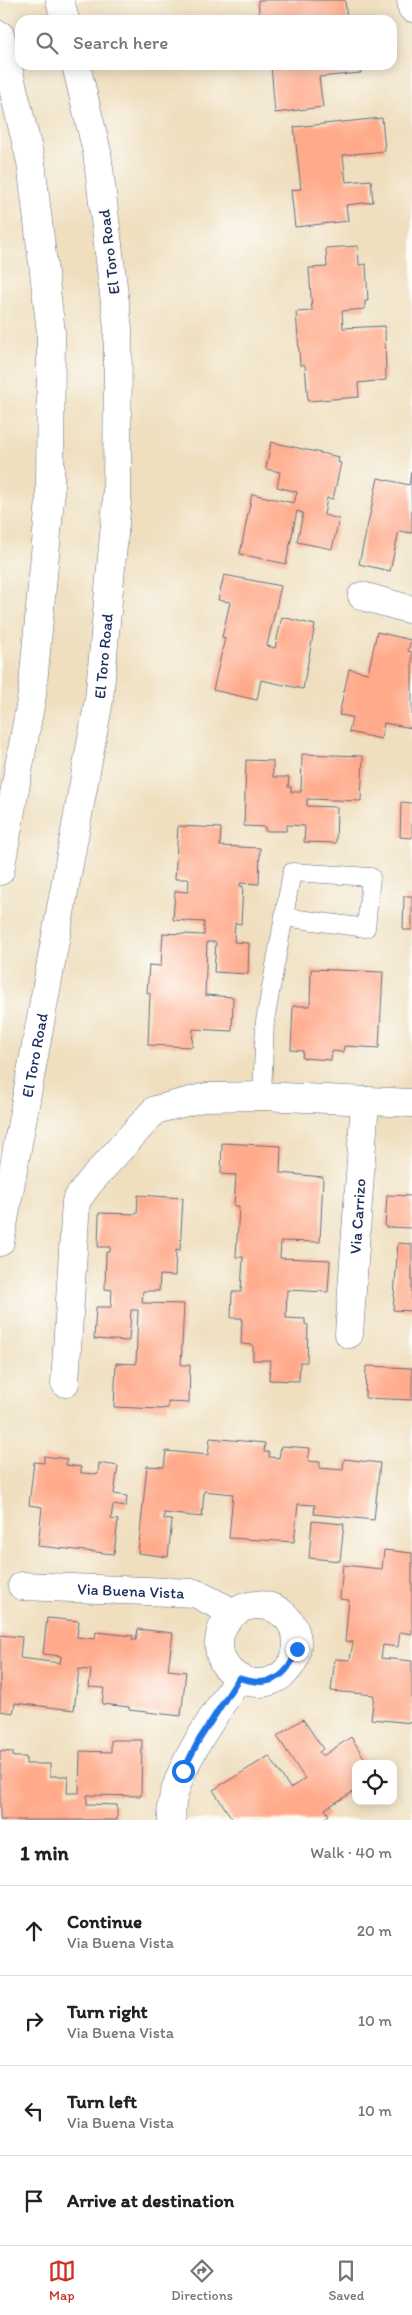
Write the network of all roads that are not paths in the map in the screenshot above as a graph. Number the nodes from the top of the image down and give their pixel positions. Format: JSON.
{"nodes":[{"id":1,"x":60,"y":0,"type":"edge"},
{"id":2,"x":411,"y":0,"type":"edge"},
{"id":3,"x":412,"y":8,"type":"edge"},
{"id":4,"x":64,"y":15,"type":"edge"},
{"id":5,"x":0,"y":35,"type":"edge"},
{"id":6,"x":77,"y":70,"type":"edge"},
{"id":7,"x":362,"y":596,"type":"dead end"},
{"id":8,"x":412,"y":610,"type":"edge"},
{"id":9,"x":0,"y":871,"type":"edge"},
{"id":10,"x":284,"y":917,"type":"junction"},
{"id":11,"x":262,"y":1096,"type":"junction"},
{"id":12,"x":365,"y":1101,"type":"junction"},
{"id":13,"x":412,"y":1103,"type":"edge"},
{"id":14,"x":0,"y":1242,"type":"edge"},
{"id":15,"x":349,"y":1334,"type":"dead end"},
{"id":16,"x":65,"y":1383,"type":"dead end"},
{"id":17,"x":22,"y":1586,"type":"dead end"},
{"id":18,"x":234,"y":1613,"type":"junction"},
{"id":19,"x":239,"y":1678,"type":"junction"},
{"id":20,"x":172,"y":1820,"type":"edge"}],
"edges":[{"from":1,"to":4,"type":"main road"},
{"from":2,"to":3,"type":"main road"},
{"from":5,"to":9,"type":"main road"},
{"from":6,"to":14,"type":"main road","name":"El Toro Road"},
{"from":7,"to":8,"type":"main road"},
{"from":10,"to":10,"type":"lane"},
{"from":10,"to":11,"type":"lane"},
{"from":11,"to":12,"type":"main road"},
{"from":11,"to":16,"type":"main road"},
{"from":12,"to":13,"type":"main road"},
{"from":12,"to":15,"type":"main road","name":"Via Carrizo"},
{"from":17,"to":18,"type":"main road","name":"Via Buena Vista"},
{"from":18,"to":19,"type":"main road"},
{"from":18,"to":19,"type":"main road"},
{"from":19,"to":20,"type":"main road"}]}
